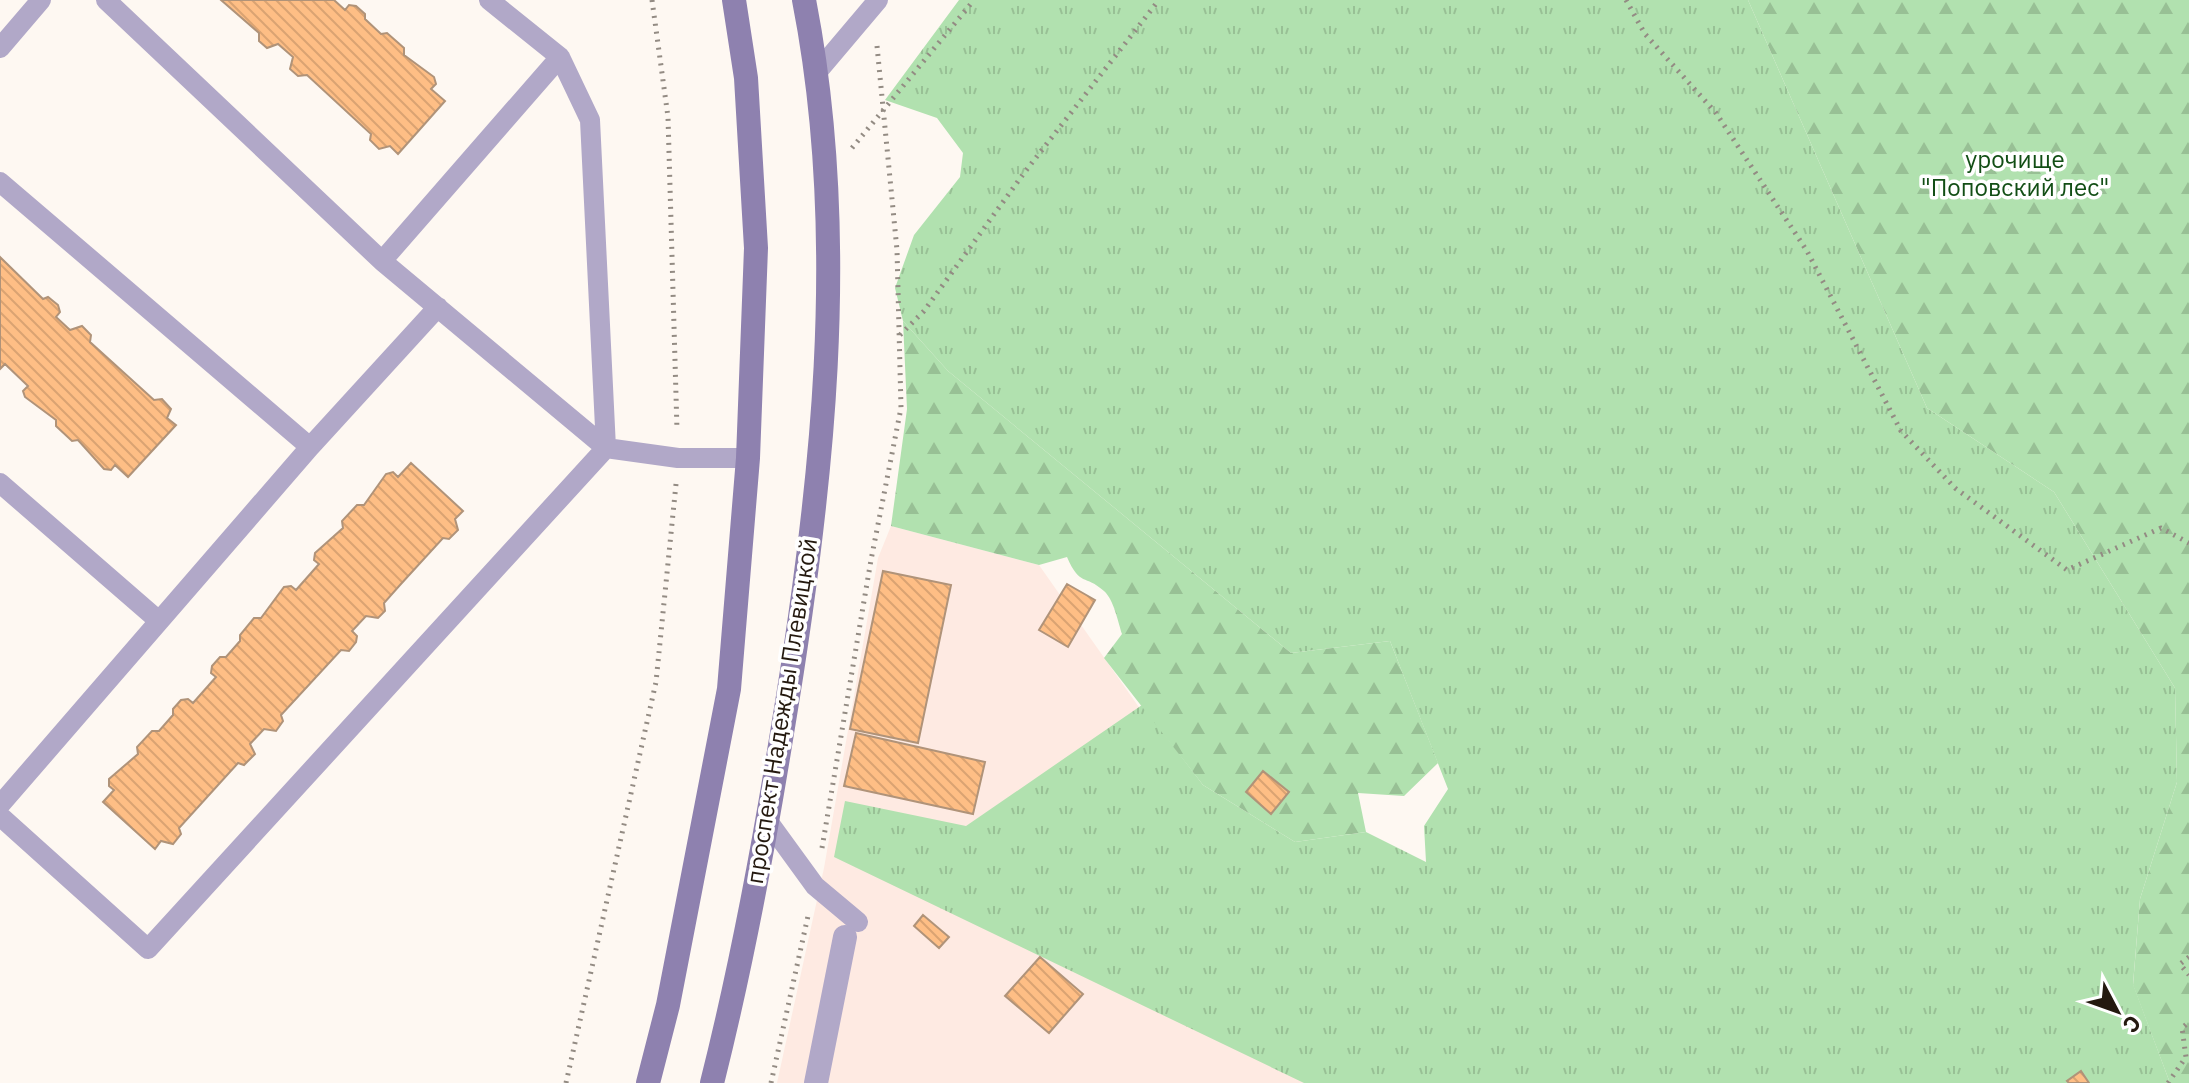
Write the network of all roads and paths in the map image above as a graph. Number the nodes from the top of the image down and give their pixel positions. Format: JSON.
{"nodes":[{"id":1,"x":41,"y":0,"type":"edge"},
{"id":2,"x":106,"y":0,"type":"edge"},
{"id":3,"x":489,"y":0,"type":"edge"},
{"id":4,"x":652,"y":0,"type":"edge"},
{"id":5,"x":734,"y":0,"type":"edge"},
{"id":6,"x":804,"y":0,"type":"edge"},
{"id":7,"x":974,"y":0,"type":"edge"},
{"id":8,"x":1159,"y":0,"type":"edge"},
{"id":9,"x":1626,"y":0,"type":"edge"},
{"id":10,"x":876,"y":1,"type":"edge"},
{"id":11,"x":0,"y":48,"type":"edge"},
{"id":12,"x":560,"y":57,"type":"junction"},
{"id":13,"x":818,"y":71,"type":"junction"},
{"id":14,"x":882,"y":115,"type":"junction"},
{"id":15,"x":824,"y":179,"type":"junction"},
{"id":16,"x":0,"y":182,"type":"edge"},
{"id":17,"x":382,"y":261,"type":"junction"},
{"id":18,"x":438,"y":307,"type":"junction"},
{"id":19,"x":900,"y":336,"type":"junction"},
{"id":20,"x":310,"y":447,"type":"junction"},
{"id":21,"x":606,"y":448,"type":"junction"},
{"id":22,"x":678,"y":458,"type":"junction"},
{"id":23,"x":748,"y":458,"type":"junction"},
{"id":24,"x":0,"y":483,"type":"edge"},
{"id":25,"x":2189,"y":543,"type":"edge"},
{"id":26,"x":159,"y":621,"type":"junction"},
{"id":27,"x":0,"y":805,"type":"edge"},
{"id":28,"x":0,"y":816,"type":"edge"},
{"id":29,"x":767,"y":820,"type":"junction"},
{"id":30,"x":815,"y":886,"type":"junction"},
{"id":31,"x":852,"y":930,"type":"joint"},
{"id":32,"x":2189,"y":957,"type":"edge"},
{"id":33,"x":2189,"y":975,"type":"edge"},
{"id":34,"x":2189,"y":1022,"type":"edge"},
{"id":35,"x":566,"y":1083,"type":"edge"},
{"id":36,"x":648,"y":1083,"type":"edge"},
{"id":37,"x":712,"y":1083,"type":"edge"},
{"id":38,"x":771,"y":1083,"type":"edge"},
{"id":39,"x":816,"y":1083,"type":"edge"},
{"id":40,"x":2168,"y":1083,"type":"edge"}],
"edges":[{"from":1,"to":11,"type":"lane"},
{"from":2,"to":17,"type":"lane"},
{"from":3,"to":12,"type":"lane"},
{"from":4,"to":22,"type":"path"},
{"from":5,"to":23,"type":"main road"},
{"from":6,"to":13,"type":"main road","name":"проспект Надежды Плевицкой"},
{"from":7,"to":14,"type":"path"},
{"from":8,"to":19,"type":"path"},
{"from":9,"to":25,"type":"path"},
{"from":10,"to":13,"type":"lane"},
{"from":10,"to":14,"type":"path"},
{"from":12,"to":17,"type":"lane"},
{"from":12,"to":21,"type":"lane"},
{"from":13,"to":15,"type":"main road","name":"проспект Надежды Плевицкой"},
{"from":14,"to":15,"type":"path"},
{"from":14,"to":19,"type":"path"},
{"from":15,"to":29,"type":"main road","name":"проспект Надежды Плевицкой"},
{"from":16,"to":20,"type":"lane"},
{"from":17,"to":18,"type":"lane"},
{"from":18,"to":20,"type":"lane"},
{"from":18,"to":21,"type":"lane"},
{"from":19,"to":30,"type":"path"},
{"from":20,"to":26,"type":"lane"},
{"from":21,"to":22,"type":"lane"},
{"from":21,"to":28,"type":"lane"},
{"from":22,"to":23,"type":"lane"},
{"from":22,"to":35,"type":"path"},
{"from":23,"to":36,"type":"main road"},
{"from":24,"to":26,"type":"lane"},
{"from":26,"to":27,"type":"lane"},
{"from":29,"to":30,"type":"lane"},
{"from":29,"to":37,"type":"main road","name":"проспект Надежды Плевицкой"},
{"from":30,"to":31,"type":"lane"},
{"from":30,"to":38,"type":"path"},
{"from":31,"to":39,"type":"street"},
{"from":32,"to":33,"type":"path"},
{"from":34,"to":40,"type":"path"}]}
